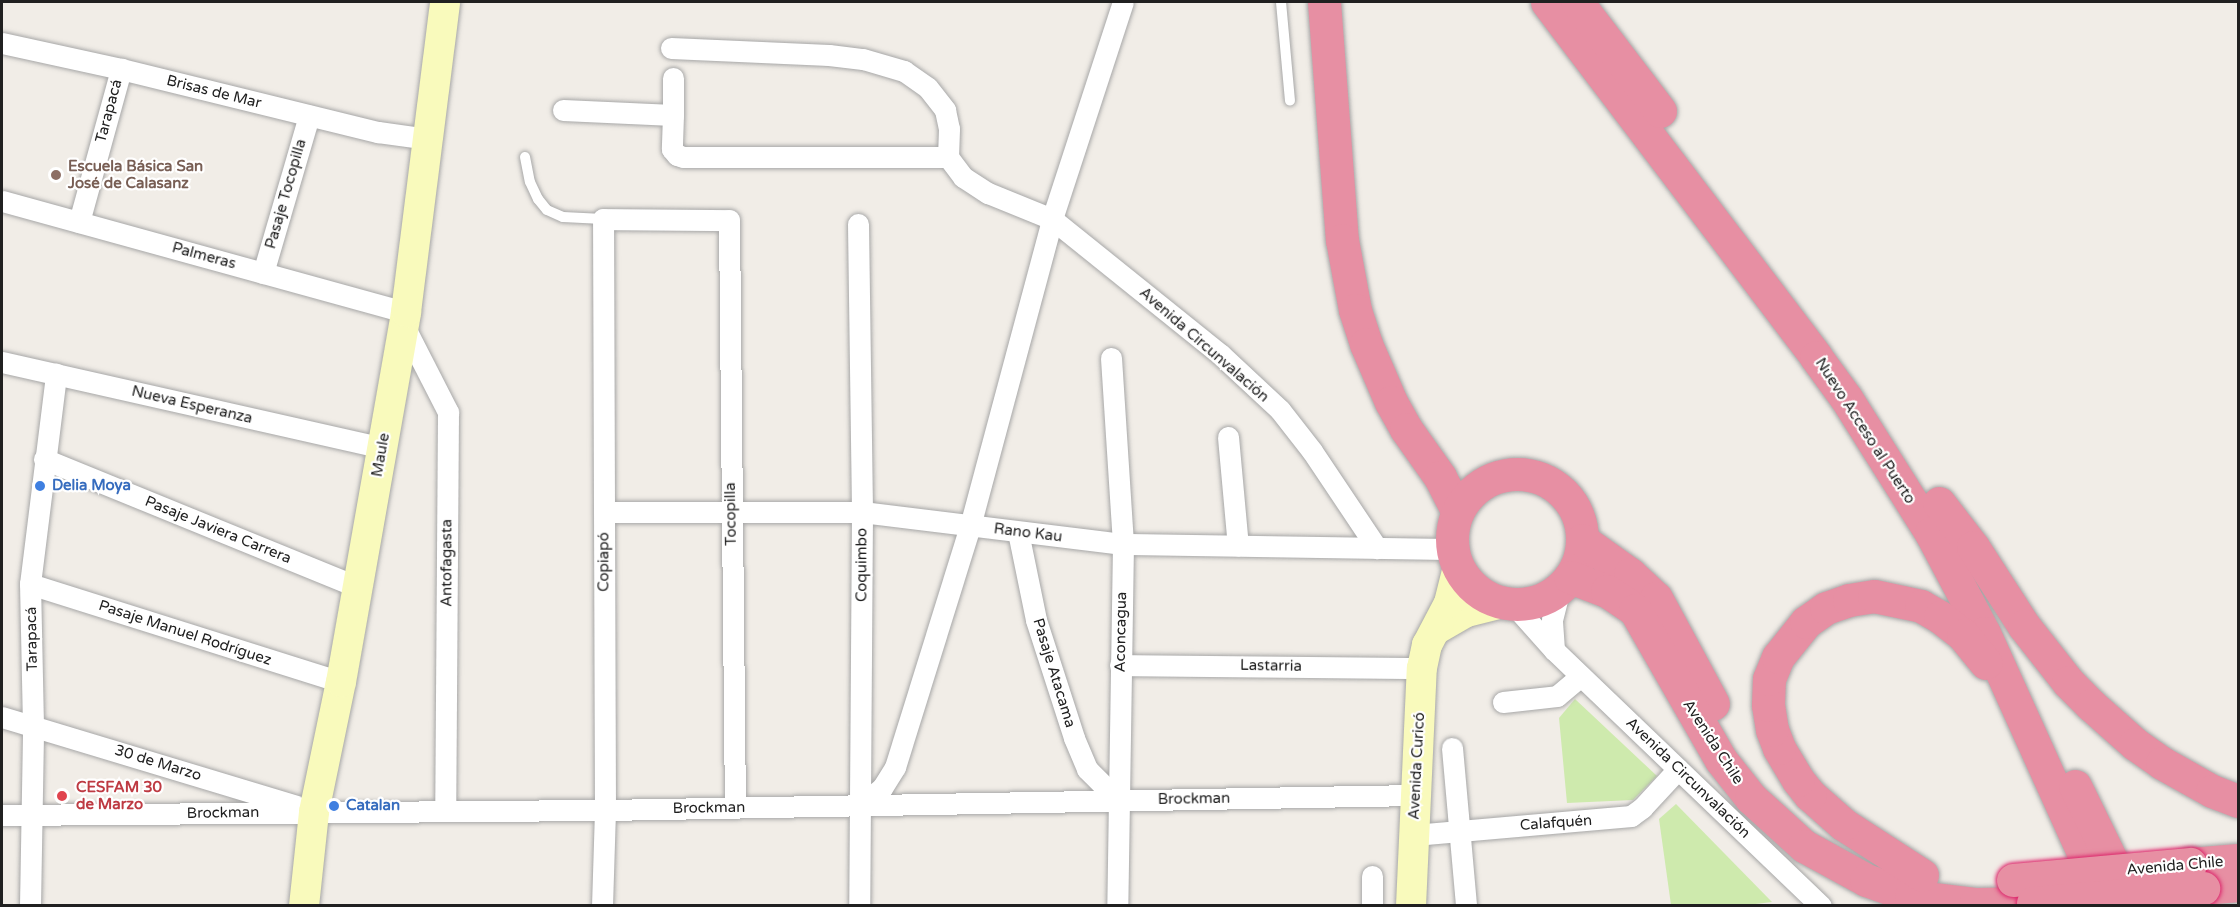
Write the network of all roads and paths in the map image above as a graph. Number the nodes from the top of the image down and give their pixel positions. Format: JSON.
{"nodes":[{"id":1,"x":445,"y":2,"type":"edge"},
{"id":2,"x":1123,"y":2,"type":"edge"},
{"id":3,"x":1281,"y":2,"type":"edge"},
{"id":4,"x":1324,"y":2,"type":"edge"},
{"id":5,"x":1546,"y":2,"type":"edge"},
{"id":6,"x":1577,"y":2,"type":"edge"},
{"id":7,"x":2,"y":43,"type":"edge"},
{"id":8,"x":671,"y":48,"type":"dead end"},
{"id":9,"x":121,"y":69,"type":"junction"},
{"id":10,"x":673,"y":78,"type":"dead end"},
{"id":11,"x":1290,"y":101,"type":"dead end"},
{"id":12,"x":563,"y":110,"type":"dead end"},
{"id":13,"x":673,"y":115,"type":"junction"},
{"id":14,"x":309,"y":116,"type":"junction"},
{"id":15,"x":428,"y":139,"type":"junction"},
{"id":16,"x":525,"y":157,"type":"dead end"},
{"id":17,"x":948,"y":157,"type":"junction"},
{"id":18,"x":2,"y":201,"type":"edge"},
{"id":19,"x":603,"y":219,"type":"junction"},
{"id":20,"x":1052,"y":219,"type":"junction"},
{"id":21,"x":79,"y":222,"type":"junction"},
{"id":22,"x":858,"y":224,"type":"dead end"},
{"id":23,"x":263,"y":273,"type":"junction"},
{"id":24,"x":405,"y":319,"type":"junction"},
{"id":25,"x":1111,"y":358,"type":"dead end"},
{"id":26,"x":2,"y":362,"type":"edge"},
{"id":27,"x":56,"y":374,"type":"junction"},
{"id":28,"x":1228,"y":437,"type":"dead end"},
{"id":29,"x":383,"y":447,"type":"junction"},
{"id":30,"x":44,"y":459,"type":"junction"},
{"id":31,"x":1939,"y":503,"type":"junction"},
{"id":32,"x":604,"y":512,"type":"junction"},
{"id":33,"x":731,"y":512,"type":"junction"},
{"id":34,"x":862,"y":512,"type":"junction"},
{"id":35,"x":1458,"y":512,"type":"junction"},
{"id":36,"x":970,"y":526,"type":"junction"},
{"id":37,"x":1018,"y":532,"type":"junction"},
{"id":38,"x":1582,"y":540,"type":"junction"},
{"id":39,"x":1123,"y":544,"type":"junction"},
{"id":40,"x":1238,"y":546,"type":"junction"},
{"id":41,"x":1377,"y":548,"type":"junction"},
{"id":42,"x":1455,"y":558,"type":"junction"},
{"id":43,"x":1565,"y":583,"type":"junction"},
{"id":44,"x":30,"y":584,"type":"junction"},
{"id":45,"x":358,"y":587,"type":"junction"},
{"id":46,"x":1508,"y":604,"type":"junction"},
{"id":47,"x":1437,"y":629,"type":"junction"},
{"id":48,"x":1554,"y":650,"type":"junction"},
{"id":49,"x":1120,"y":665,"type":"junction"},
{"id":50,"x":1422,"y":668,"type":"junction"},
{"id":51,"x":1581,"y":676,"type":"junction"},
{"id":52,"x":341,"y":682,"type":"junction"},
{"id":53,"x":1503,"y":702,"type":"dead end"},
{"id":54,"x":2020,"y":711,"type":"junction"},
{"id":55,"x":2,"y":717,"type":"edge"},
{"id":56,"x":33,"y":726,"type":"junction"},
{"id":57,"x":1452,"y":748,"type":"dead end"},
{"id":58,"x":1678,"y":769,"type":"junction"},
{"id":59,"x":1415,"y":795,"type":"junction"},
{"id":60,"x":1118,"y":800,"type":"junction"},
{"id":61,"x":2238,"y":801,"type":"edge"},
{"id":62,"x":861,"y":805,"type":"junction"},
{"id":63,"x":735,"y":808,"type":"junction"},
{"id":64,"x":605,"y":810,"type":"junction"},
{"id":65,"x":445,"y":811,"type":"junction"},
{"id":66,"x":314,"y":812,"type":"junction"},
{"id":67,"x":2,"y":815,"type":"edge"},
{"id":68,"x":32,"y":815,"type":"junction"},
{"id":69,"x":1459,"y":830,"type":"junction"},
{"id":70,"x":1414,"y":835,"type":"junction"},
{"id":71,"x":2238,"y":860,"type":"edge"},
{"id":72,"x":1922,"y":875,"type":"junction"},
{"id":73,"x":1372,"y":876,"type":"dead end"},
{"id":74,"x":2196,"y":876,"type":"junction"},
{"id":75,"x":2238,"y":885,"type":"edge"},
{"id":76,"x":2023,"y":892,"type":"junction"},
{"id":77,"x":1819,"y":905,"type":"edge"},
{"id":78,"x":30,"y":906,"type":"edge"},
{"id":79,"x":304,"y":906,"type":"edge"},
{"id":80,"x":602,"y":906,"type":"edge"},
{"id":81,"x":860,"y":906,"type":"edge"},
{"id":82,"x":1117,"y":906,"type":"edge"},
{"id":83,"x":1372,"y":906,"type":"edge"},
{"id":84,"x":1411,"y":906,"type":"edge"},
{"id":85,"x":1466,"y":906,"type":"edge"},
{"id":86,"x":2108,"y":906,"type":"edge"},
{"id":87,"x":2134,"y":906,"type":"edge"}],
"edges":[{"from":1,"to":15,"type":"street","name":"Maule"},
{"from":2,"to":20,"type":"street"},
{"from":3,"to":11,"type":"lane"},
{"from":4,"to":35,"type":"highway"},
{"from":5,"to":54,"type":"highway","name":"Nuevo Acceso al Puerto"},
{"from":6,"to":31,"type":"highway","name":"Nuevo Acceso al Puerto"},
{"from":7,"to":9,"type":"street","name":"Brisas de Mar"},
{"from":8,"to":17,"type":"street"},
{"from":9,"to":14,"type":"street","name":"Brisas de Mar"},
{"from":9,"to":21,"type":"street","name":"Tarapacá"},
{"from":10,"to":13,"type":"street"},
{"from":12,"to":13,"type":"street"},
{"from":13,"to":17,"type":"street"},
{"from":14,"to":15,"type":"street","name":"Brisas de Mar"},
{"from":14,"to":23,"type":"street","name":"Pasaje Tocopilla"},
{"from":15,"to":24,"type":"street","name":"Maule"},
{"from":16,"to":19,"type":"lane"},
{"from":17,"to":20,"type":"street","name":"Avenida Circunvalación"},
{"from":18,"to":21,"type":"street","name":"Palmeras"},
{"from":19,"to":32,"type":"street","name":"Copiapó"},
{"from":19,"to":33,"type":"street","name":"Tocopilla"},
{"from":20,"to":36,"type":"street"},
{"from":20,"to":41,"type":"street","name":"Avenida Circunvalación"},
{"from":21,"to":23,"type":"street","name":"Palmeras"},
{"from":22,"to":34,"type":"street","name":"Coquimbo"},
{"from":23,"to":24,"type":"street","name":"Palmeras"},
{"from":24,"to":29,"type":"street","name":"Maule"},
{"from":24,"to":65,"type":"street","name":"Antofagasta"},
{"from":25,"to":39,"type":"street","name":"Aconcagua"},
{"from":26,"to":27,"type":"street","name":"Nueva Esperanza"},
{"from":27,"to":29,"type":"street","name":"Nueva Esperanza"},
{"from":27,"to":30,"type":"street","name":"Tarapacá"},
{"from":28,"to":40,"type":"street"},
{"from":29,"to":45,"type":"street","name":"Maule"},
{"from":30,"to":44,"type":"street","name":"Tarapacá"},
{"from":30,"to":45,"type":"street","name":"Pasaje Javiera Carrera"},
{"from":31,"to":61,"type":"highway"},
{"from":31,"to":87,"type":"highway","name":"Nuevo Acceso al Puerto"},
{"from":32,"to":33,"type":"street","name":"Rano Kau"},
{"from":32,"to":64,"type":"street","name":"Copiapó"},
{"from":33,"to":34,"type":"street","name":"Rano Kau"},
{"from":33,"to":63,"type":"street","name":"Tocopilla"},
{"from":34,"to":36,"type":"street","name":"Rano Kau"},
{"from":34,"to":62,"type":"street","name":"Coquimbo"},
{"from":35,"to":38,"type":"highway"},
{"from":35,"to":42,"type":"highway"},
{"from":36,"to":37,"type":"street","name":"Rano Kau"},
{"from":36,"to":62,"type":"street"},
{"from":37,"to":39,"type":"street","name":"Rano Kau"},
{"from":37,"to":60,"type":"street","name":"Pasaje Atacama"},
{"from":38,"to":43,"type":"highway"},
{"from":38,"to":72,"type":"highway","name":"Avenida Chile"},
{"from":39,"to":40,"type":"street","name":"Rano Kau"},
{"from":39,"to":49,"type":"street","name":"Aconcagua"},
{"from":40,"to":41,"type":"street","name":"Rano Kau"},
{"from":41,"to":42,"type":"street","name":"Rano Kau"},
{"from":42,"to":46,"type":"highway"},
{"from":42,"to":47,"type":"street","name":"Avenida Curicó"},
{"from":43,"to":46,"type":"highway"},
{"from":43,"to":48,"type":"street"},
{"from":43,"to":76,"type":"highway","name":"Avenida Chile"},
{"from":44,"to":52,"type":"street","name":"Pasaje Manuel Rodríguez"},
{"from":44,"to":56,"type":"street","name":"Tarapacá"},
{"from":45,"to":52,"type":"street","name":"Maule"},
{"from":46,"to":47,"type":"street"},
{"from":46,"to":48,"type":"street","name":"Avenida Circunvalación"},
{"from":47,"to":50,"type":"street","name":"Avenida Curicó"},
{"from":48,"to":51,"type":"street","name":"Avenida Circunvalación"},
{"from":49,"to":50,"type":"street","name":"Lastarria"},
{"from":49,"to":60,"type":"street","name":"Aconcagua"},
{"from":50,"to":59,"type":"street","name":"Avenida Curicó"},
{"from":51,"to":53,"type":"street"},
{"from":51,"to":58,"type":"street","name":"Avenida Circunvalación"},
{"from":52,"to":66,"type":"street","name":"Maule"},
{"from":54,"to":72,"type":"highway"},
{"from":54,"to":86,"type":"highway","name":"Nuevo Acceso al Puerto"},
{"from":55,"to":56,"type":"street","name":"30 de Marzo"},
{"from":56,"to":66,"type":"street","name":"30 de Marzo"},
{"from":56,"to":68,"type":"street","name":"Tarapacá"},
{"from":57,"to":69,"type":"street"},
{"from":58,"to":69,"type":"street","name":"Calafquén"},
{"from":58,"to":77,"type":"street","name":"Avenida Circunvalación"},
{"from":59,"to":60,"type":"street","name":"Brockman"},
{"from":59,"to":70,"type":"street","name":"Avenida Curicó"},
{"from":60,"to":62,"type":"street","name":"Brockman"},
{"from":60,"to":82,"type":"street","name":"Aconcagua"},
{"from":62,"to":63,"type":"street","name":"Brockman"},
{"from":62,"to":81,"type":"street","name":"Coquimbo"},
{"from":63,"to":64,"type":"street","name":"Brockman"},
{"from":64,"to":65,"type":"street","name":"Brockman"},
{"from":64,"to":80,"type":"street","name":"Copiapó"},
{"from":65,"to":66,"type":"street","name":"Brockman"},
{"from":66,"to":68,"type":"street","name":"Brockman"},
{"from":66,"to":79,"type":"street","name":"Maule"},
{"from":67,"to":68,"type":"street","name":"Brockman"},
{"from":68,"to":78,"type":"street","name":"Tarapacá"},
{"from":69,"to":70,"type":"street","name":"Calafquén"},
{"from":69,"to":85,"type":"street"},
{"from":70,"to":84,"type":"street","name":"Avenida Curicó"},
{"from":71,"to":74,"type":"highway","name":"Avenida Chile"},
{"from":72,"to":76,"type":"highway","name":"Avenida Chile"},
{"from":73,"to":83,"type":"street"},
{"from":74,"to":75,"type":"highway","name":"Avenida Chile"},
{"from":74,"to":76,"type":"highway","name":"Avenida Chile","bridge":true}]}
